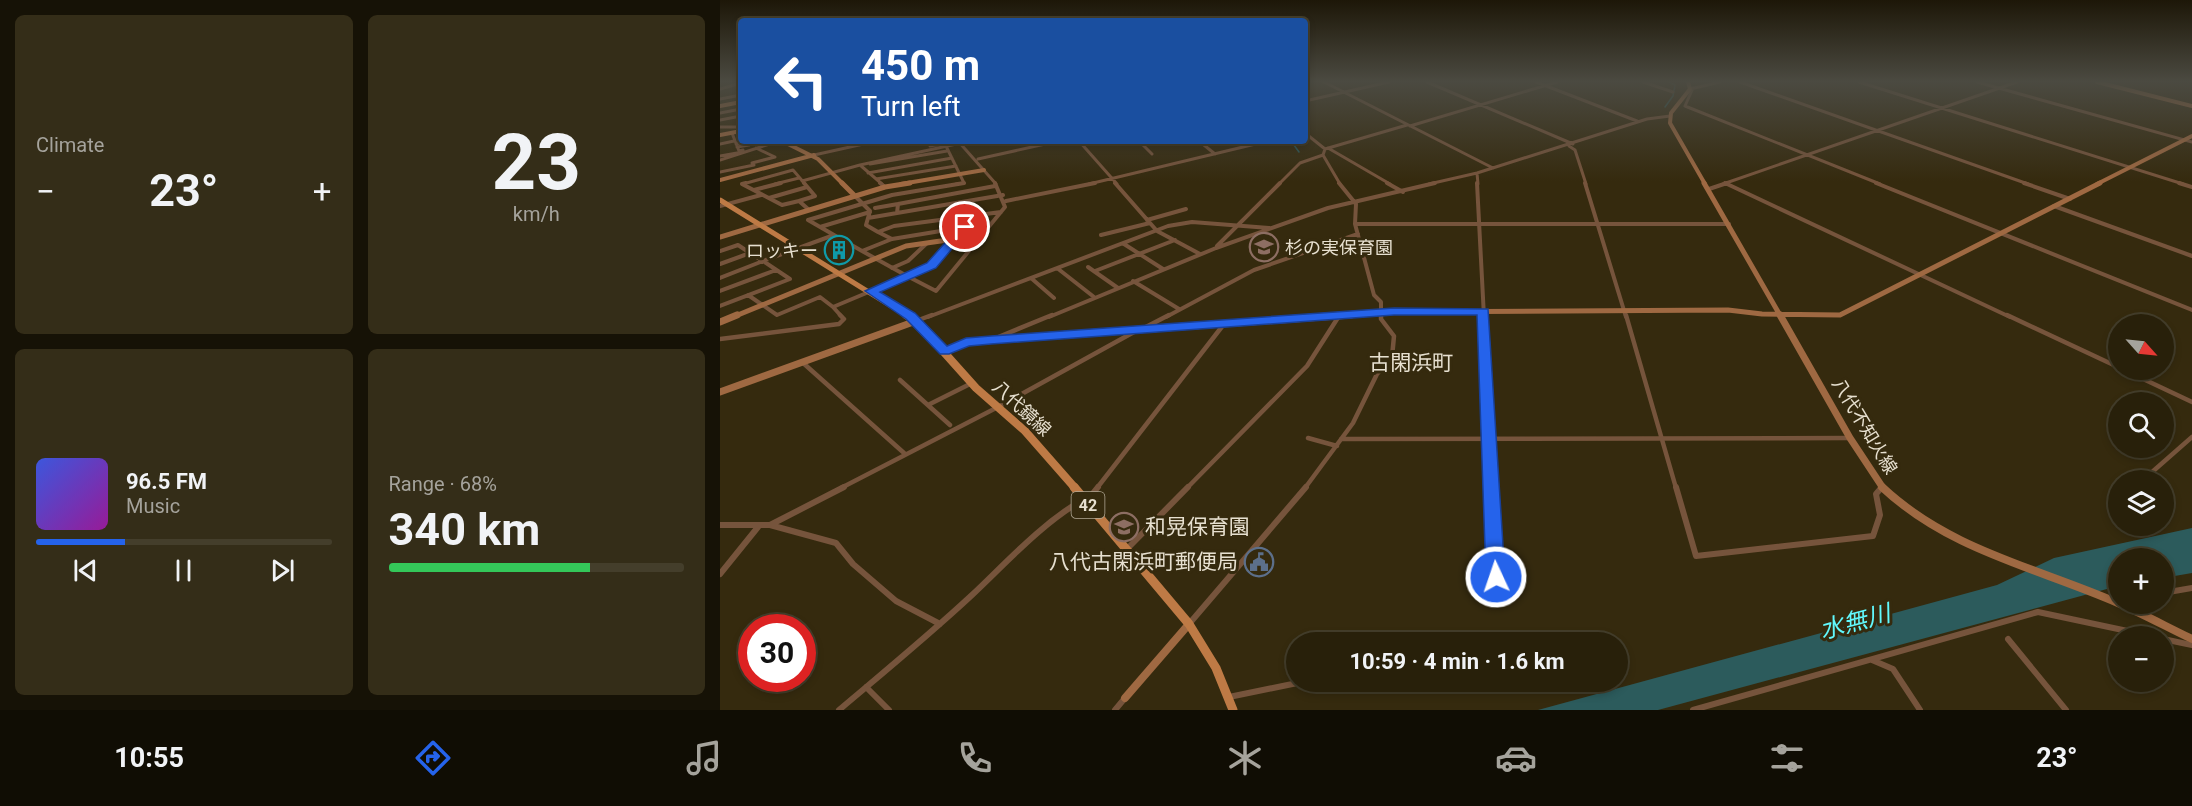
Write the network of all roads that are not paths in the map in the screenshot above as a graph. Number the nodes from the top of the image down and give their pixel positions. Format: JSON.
{"nodes":[{"id":1,"x":1390,"y":115,"type":"edge"},
{"id":2,"x":1446,"y":115,"type":"edge"},
{"id":3,"x":1502,"y":115,"type":"edge"},
{"id":4,"x":1624,"y":115,"type":"edge"},
{"id":5,"x":1707,"y":115,"type":"edge"},
{"id":6,"x":1833,"y":115,"type":"edge"},
{"id":7,"x":1917,"y":115,"type":"edge"},
{"id":8,"x":1966,"y":115,"type":"edge"},
{"id":9,"x":2096,"y":115,"type":"edge"},
{"id":10,"x":1670,"y":116,"type":"joint"},
{"id":11,"x":738,"y":117,"type":"edge"},
{"id":12,"x":720,"y":120,"type":"edge"},
{"id":13,"x":1639,"y":121,"type":"junction"},
{"id":14,"x":1409,"y":125,"type":"junction"},
{"id":15,"x":721,"y":127,"type":"edge"},
{"id":16,"x":738,"y":129,"type":"edge"},
{"id":17,"x":738,"y":130,"type":"edge"},
{"id":18,"x":1875,"y":130,"type":"junction"},
{"id":19,"x":732,"y":133,"type":"junction"},
{"id":20,"x":720,"y":135,"type":"edge"},
{"id":21,"x":1308,"y":135,"type":"edge"},
{"id":22,"x":2192,"y":136,"type":"edge"},
{"id":23,"x":2184,"y":140,"type":"junction"},
{"id":24,"x":2192,"y":142,"type":"edge"},
{"id":25,"x":720,"y":144,"type":"edge"},
{"id":26,"x":736,"y":144,"type":"junction"},
{"id":27,"x":764,"y":144,"type":"edge"},
{"id":28,"x":770,"y":144,"type":"edge"},
{"id":29,"x":788,"y":144,"type":"edge"},
{"id":30,"x":944,"y":144,"type":"edge"},
{"id":31,"x":954,"y":144,"type":"edge"},
{"id":32,"x":960,"y":144,"type":"edge"},
{"id":33,"x":1046,"y":144,"type":"edge"},
{"id":34,"x":1082,"y":144,"type":"edge"},
{"id":35,"x":1141,"y":144,"type":"edge"},
{"id":36,"x":1203,"y":144,"type":"edge"},
{"id":37,"x":1256,"y":144,"type":"edge"},
{"id":38,"x":866,"y":145,"type":"edge"},
{"id":39,"x":1571,"y":145,"type":"junction"},
{"id":40,"x":930,"y":146,"type":"dead end"},
{"id":41,"x":756,"y":148,"type":"junction"},
{"id":42,"x":947,"y":148,"type":"junction"},
{"id":43,"x":1327,"y":148,"type":"junction"},
{"id":44,"x":1152,"y":154,"type":"dead end"},
{"id":45,"x":1215,"y":154,"type":"junction"},
{"id":46,"x":814,"y":155,"type":"junction"},
{"id":47,"x":1323,"y":155,"type":"junction"},
{"id":48,"x":1805,"y":155,"type":"junction"},
{"id":49,"x":720,"y":158,"type":"edge"},
{"id":50,"x":952,"y":158,"type":"junction"},
{"id":51,"x":978,"y":159,"type":"junction"},
{"id":52,"x":754,"y":165,"type":"junction"},
{"id":53,"x":861,"y":166,"type":"junction"},
{"id":54,"x":956,"y":166,"type":"junction"},
{"id":55,"x":2131,"y":167,"type":"junction"},
{"id":56,"x":1493,"y":168,"type":"junction"},
{"id":57,"x":758,"y":170,"type":"junction"},
{"id":58,"x":984,"y":170,"type":"junction"},
{"id":59,"x":720,"y":172,"type":"edge"},
{"id":60,"x":868,"y":172,"type":"junction"},
{"id":61,"x":832,"y":173,"type":"junction"},
{"id":62,"x":1477,"y":173,"type":"junction"},
{"id":63,"x":960,"y":174,"type":"junction"},
{"id":64,"x":765,"y":177,"type":"junction"},
{"id":65,"x":800,"y":179,"type":"junction"},
{"id":66,"x":875,"y":179,"type":"junction"},
{"id":67,"x":1113,"y":179,"type":"junction"},
{"id":68,"x":720,"y":180,"type":"edge"},
{"id":69,"x":1725,"y":183,"type":"junction"},
{"id":70,"x":995,"y":186,"type":"junction"},
{"id":71,"x":807,"y":187,"type":"junction"},
{"id":72,"x":885,"y":187,"type":"junction"},
{"id":73,"x":2192,"y":187,"type":"edge"},
{"id":74,"x":1709,"y":189,"type":"junction"},
{"id":75,"x":754,"y":190,"type":"junction"},
{"id":76,"x":1403,"y":192,"type":"junction"},
{"id":77,"x":762,"y":194,"type":"junction"},
{"id":78,"x":1003,"y":195,"type":"junction"},
{"id":79,"x":855,"y":196,"type":"junction"},
{"id":80,"x":938,"y":197,"type":"junction"},
{"id":81,"x":768,"y":198,"type":"junction"},
{"id":82,"x":2070,"y":199,"type":"junction"},
{"id":83,"x":720,"y":200,"type":"edge"},
{"id":84,"x":799,"y":201,"type":"junction"},
{"id":85,"x":1006,"y":201,"type":"junction"},
{"id":86,"x":863,"y":203,"type":"junction"},
{"id":87,"x":898,"y":204,"type":"junction"},
{"id":88,"x":1356,"y":204,"type":"junction"},
{"id":89,"x":723,"y":205,"type":"edge"},
{"id":90,"x":938,"y":206,"type":"junction"},
{"id":91,"x":2054,"y":206,"type":"junction"},
{"id":92,"x":875,"y":207,"type":"dead end"},
{"id":93,"x":808,"y":209,"type":"junction"},
{"id":94,"x":1186,"y":209,"type":"dead end"},
{"id":95,"x":870,"y":212,"type":"junction"},
{"id":96,"x":1001,"y":212,"type":"junction"},
{"id":97,"x":897,"y":213,"type":"junction"},
{"id":98,"x":975,"y":215,"type":"junction"},
{"id":99,"x":868,"y":218,"type":"junction"},
{"id":100,"x":1149,"y":222,"type":"junction"},
{"id":101,"x":759,"y":224,"type":"junction"},
{"id":102,"x":1355,"y":224,"type":"junction"},
{"id":103,"x":1480,"y":224,"type":"junction"},
{"id":104,"x":1596,"y":224,"type":"junction"},
{"id":105,"x":1729,"y":224,"type":"junction"},
{"id":106,"x":1236,"y":226,"type":"junction"},
{"id":107,"x":820,"y":227,"type":"junction"},
{"id":108,"x":965,"y":227,"type":"junction"},
{"id":109,"x":1278,"y":227,"type":"junction"},
{"id":110,"x":1157,"y":231,"type":"junction"},
{"id":111,"x":878,"y":232,"type":"junction"},
{"id":112,"x":2001,"y":233,"type":"junction"},
{"id":113,"x":1358,"y":234,"type":"junction"},
{"id":114,"x":834,"y":235,"type":"junction"},
{"id":115,"x":982,"y":235,"type":"junction"},
{"id":116,"x":1101,"y":235,"type":"dead end"},
{"id":117,"x":720,"y":237,"type":"edge"},
{"id":118,"x":892,"y":239,"type":"junction"},
{"id":119,"x":954,"y":240,"type":"junction"},
{"id":120,"x":1175,"y":240,"type":"junction"},
{"id":121,"x":1332,"y":242,"type":"junction"},
{"id":122,"x":926,"y":244,"type":"junction"},
{"id":123,"x":1124,"y":244,"type":"junction"},
{"id":124,"x":800,"y":248,"type":"junction"},
{"id":125,"x":1216,"y":248,"type":"junction"},
{"id":126,"x":720,"y":251,"type":"edge"},
{"id":127,"x":862,"y":251,"type":"junction"},
{"id":128,"x":1363,"y":251,"type":"junction"},
{"id":129,"x":750,"y":253,"type":"junction"},
{"id":130,"x":1140,"y":254,"type":"junction"},
{"id":131,"x":1201,"y":254,"type":"junction"},
{"id":132,"x":2192,"y":256,"type":"edge"},
{"id":133,"x":875,"y":259,"type":"junction"},
{"id":134,"x":1082,"y":259,"type":"junction"},
{"id":135,"x":763,"y":261,"type":"junction"},
{"id":136,"x":720,"y":264,"type":"edge"},
{"id":137,"x":1091,"y":267,"type":"junction"},
{"id":138,"x":892,"y":268,"type":"junction"},
{"id":139,"x":1057,"y":268,"type":"junction"},
{"id":140,"x":1163,"y":269,"type":"junction"},
{"id":141,"x":776,"y":270,"type":"junction"},
{"id":142,"x":840,"y":273,"type":"junction"},
{"id":143,"x":1918,"y":275,"type":"junction"},
{"id":144,"x":907,"y":276,"type":"junction"},
{"id":145,"x":720,"y":278,"type":"edge"},
{"id":146,"x":1031,"y":278,"type":"junction"},
{"id":147,"x":1133,"y":281,"type":"junction"},
{"id":148,"x":1118,"y":288,"type":"junction"},
{"id":149,"x":720,"y":291,"type":"edge"},
{"id":150,"x":871,"y":291,"type":"junction"},
{"id":151,"x":748,"y":295,"type":"junction"},
{"id":152,"x":1094,"y":297,"type":"junction"},
{"id":153,"x":1054,"y":298,"type":"dead end"},
{"id":154,"x":762,"y":305,"type":"junction"},
{"id":155,"x":720,"y":306,"type":"edge"},
{"id":156,"x":833,"y":307,"type":"junction"},
{"id":157,"x":1179,"y":309,"type":"junction"},
{"id":158,"x":2192,"y":310,"type":"edge"},
{"id":159,"x":1484,"y":311,"type":"junction"},
{"id":160,"x":1625,"y":311,"type":"junction"},
{"id":161,"x":1381,"y":313,"type":"junction"},
{"id":162,"x":1780,"y":313,"type":"junction"},
{"id":163,"x":1339,"y":316,"type":"junction"},
{"id":164,"x":916,"y":321,"type":"junction"},
{"id":165,"x":720,"y":322,"type":"edge"},
{"id":166,"x":1224,"y":324,"type":"junction"},
{"id":167,"x":1138,"y":330,"type":"junction"},
{"id":168,"x":720,"y":339,"type":"edge"},
{"id":169,"x":991,"y":340,"type":"junction"},
{"id":170,"x":944,"y":351,"type":"junction"},
{"id":171,"x":802,"y":362,"type":"junction"},
{"id":172,"x":2108,"y":362,"type":"edge"},
{"id":173,"x":900,"y":380,"type":"dead end"},
{"id":174,"x":2145,"y":380,"type":"edge"},
{"id":175,"x":972,"y":383,"type":"junction"},
{"id":176,"x":720,"y":392,"type":"edge"},
{"id":177,"x":2192,"y":402,"type":"edge"},
{"id":178,"x":928,"y":405,"type":"junction"},
{"id":179,"x":998,"y":407,"type":"junction"},
{"id":180,"x":950,"y":425,"type":"dead end"},
{"id":181,"x":2192,"y":437,"type":"edge"},
{"id":182,"x":1308,"y":438,"type":"dead end"},
{"id":183,"x":1851,"y":438,"type":"junction"},
{"id":184,"x":1341,"y":439,"type":"junction"},
{"id":185,"x":1490,"y":439,"type":"junction"},
{"id":186,"x":1661,"y":439,"type":"junction"},
{"id":187,"x":1337,"y":446,"type":"junction"},
{"id":188,"x":904,"y":453,"type":"junction"},
{"id":189,"x":2154,"y":470,"type":"edge"},
{"id":190,"x":1882,"y":487,"type":"junction"},
{"id":191,"x":1085,"y":501,"type":"junction"},
{"id":192,"x":720,"y":525,"type":"edge"},
{"id":193,"x":770,"y":525,"type":"junction"},
{"id":194,"x":759,"y":527,"type":"junction"},
{"id":195,"x":1126,"y":550,"type":"junction"},
{"id":196,"x":720,"y":574,"type":"edge"},
{"id":197,"x":1496,"y":577,"type":"dead end"},
{"id":198,"x":2192,"y":588,"type":"edge"},
{"id":199,"x":2174,"y":591,"type":"edge"},
{"id":200,"x":2108,"y":599,"type":"edge"},
{"id":201,"x":2140,"y":614,"type":"edge"},
{"id":202,"x":940,"y":624,"type":"junction"},
{"id":203,"x":1189,"y":624,"type":"junction"},
{"id":204,"x":2108,"y":627,"type":"edge"},
{"id":205,"x":2008,"y":639,"type":"dead end"},
{"id":206,"x":2192,"y":639,"type":"edge"},
{"id":207,"x":2174,"y":641,"type":"edge"},
{"id":208,"x":2192,"y":645,"type":"edge"},
{"id":209,"x":1872,"y":660,"type":"junction"},
{"id":210,"x":1286,"y":685,"type":"edge"},
{"id":211,"x":866,"y":687,"type":"junction"},
{"id":212,"x":1229,"y":697,"type":"junction"},
{"id":213,"x":1125,"y":698,"type":"junction"},
{"id":214,"x":839,"y":710,"type":"edge"},
{"id":215,"x":889,"y":710,"type":"edge"},
{"id":216,"x":1115,"y":710,"type":"edge"},
{"id":217,"x":1120,"y":710,"type":"edge"},
{"id":218,"x":1233,"y":710,"type":"edge"},
{"id":219,"x":1693,"y":710,"type":"edge"},
{"id":220,"x":1920,"y":710,"type":"edge"},
{"id":221,"x":2066,"y":710,"type":"edge"}],
"edges":[{"from":1,"to":14,"type":"street"},
{"from":2,"to":14,"type":"street"},
{"from":3,"to":39,"type":"street"},
{"from":4,"to":13,"type":"street"},
{"from":5,"to":48,"type":"street"},
{"from":6,"to":18,"type":"street"},
{"from":7,"to":18,"type":"street"},
{"from":8,"to":55,"type":"street"},
{"from":9,"to":23,"type":"street"},
{"from":10,"to":13,"type":"street"},
{"from":10,"to":74,"type":"main road","name":"八代不知火線"},
{"from":11,"to":12,"type":"street"},
{"from":12,"to":15,"type":"street"},
{"from":13,"to":39,"type":"street"},
{"from":14,"to":43,"type":"street"},
{"from":14,"to":56,"type":"street"},
{"from":15,"to":16,"type":"street"},
{"from":17,"to":19,"type":"main road"},
{"from":18,"to":48,"type":"street"},
{"from":18,"to":82,"type":"street"},
{"from":19,"to":20,"type":"main road"},
{"from":19,"to":26,"type":"street"},
{"from":21,"to":43,"type":"street"},
{"from":22,"to":23,"type":"main road"},
{"from":23,"to":24,"type":"street"},
{"from":23,"to":55,"type":"main road"},
{"from":25,"to":26,"type":"street"},
{"from":26,"to":27,"type":"street"},
{"from":28,"to":41,"type":"street"},
{"from":29,"to":46,"type":"main road"},
{"from":30,"to":40,"type":"street"},
{"from":31,"to":42,"type":"street"},
{"from":32,"to":51,"type":"street"},
{"from":33,"to":51,"type":"street"},
{"from":34,"to":67,"type":"street"},
{"from":35,"to":44,"type":"street"},
{"from":36,"to":45,"type":"street"},
{"from":37,"to":45,"type":"street"},
{"from":38,"to":46,"type":"street"},
{"from":39,"to":56,"type":"street"},
{"from":39,"to":104,"type":"street"},
{"from":41,"to":49,"type":"street"},
{"from":41,"to":52,"type":"street"},
{"from":42,"to":50,"type":"street"},
{"from":42,"to":53,"type":"street"},
{"from":43,"to":47,"type":"street"},
{"from":43,"to":76,"type":"street"},
{"from":45,"to":67,"type":"street"},
{"from":46,"to":57,"type":"main road"},
{"from":46,"to":61,"type":"main road"},
{"from":47,"to":88,"type":"street"},
{"from":47,"to":106,"type":"street"},
{"from":48,"to":69,"type":"street"},
{"from":48,"to":112,"type":"street"},
{"from":50,"to":54,"type":"street"},
{"from":50,"to":60,"type":"street"},
{"from":51,"to":58,"type":"street"},
{"from":52,"to":57,"type":"street"},
{"from":52,"to":59,"type":"street"},
{"from":53,"to":60,"type":"street"},
{"from":53,"to":61,"type":"street"},
{"from":54,"to":63,"type":"street"},
{"from":54,"to":66,"type":"street"},
{"from":55,"to":73,"type":"street"},
{"from":55,"to":82,"type":"main road"},
{"from":56,"to":62,"type":"street"},
{"from":57,"to":64,"type":"street"},
{"from":57,"to":68,"type":"main road"},
{"from":58,"to":63,"type":"main road"},
{"from":58,"to":70,"type":"street"},
{"from":60,"to":66,"type":"street"},
{"from":61,"to":65,"type":"street"},
{"from":61,"to":79,"type":"main road"},
{"from":62,"to":76,"type":"street"},
{"from":62,"to":103,"type":"street"},
{"from":63,"to":72,"type":"main road"},
{"from":63,"to":86,"type":"street"},
{"from":64,"to":65,"type":"street"},
{"from":64,"to":75,"type":"street"},
{"from":65,"to":71,"type":"street"},
{"from":65,"to":75,"type":"street"},
{"from":66,"to":72,"type":"street"},
{"from":67,"to":85,"type":"street"},
{"from":67,"to":100,"type":"street"},
{"from":69,"to":74,"type":"street"},
{"from":69,"to":143,"type":"street"},
{"from":70,"to":78,"type":"street"},
{"from":70,"to":80,"type":"street"},
{"from":71,"to":81,"type":"street"},
{"from":71,"to":84,"type":"street"},
{"from":72,"to":79,"type":"main road"},
{"from":74,"to":105,"type":"main road","name":"八代不知火線"},
{"from":75,"to":77,"type":"street"},
{"from":76,"to":88,"type":"street"},
{"from":77,"to":81,"type":"street"},
{"from":77,"to":89,"type":"street"},
{"from":78,"to":85,"type":"street"},
{"from":78,"to":90,"type":"street"},
{"from":79,"to":86,"type":"street"},
{"from":79,"to":93,"type":"main road"},
{"from":80,"to":87,"type":"street"},
{"from":80,"to":90,"type":"street"},
{"from":81,"to":84,"type":"street"},
{"from":82,"to":91,"type":"main road"},
{"from":83,"to":89,"type":"main road","name":"八代鏡線","number":"42"},
{"from":84,"to":93,"type":"street"},
{"from":85,"to":96,"type":"street"},
{"from":86,"to":95,"type":"street"},
{"from":86,"to":107,"type":"street"},
{"from":87,"to":92,"type":"street"},
{"from":87,"to":97,"type":"street"},
{"from":88,"to":102,"type":"street"},
{"from":88,"to":109,"type":"street"},
{"from":89,"to":101,"type":"main road","name":"八代鏡線","number":"42"},
{"from":90,"to":97,"type":"street"},
{"from":91,"to":112,"type":"main road"},
{"from":91,"to":132,"type":"street"},
{"from":93,"to":101,"type":"main road"},
{"from":94,"to":100,"type":"street"},
{"from":95,"to":99,"type":"street"},
{"from":95,"to":107,"type":"street"},
{"from":96,"to":98,"type":"street"},
{"from":96,"to":115,"type":"street"},
{"from":97,"to":99,"type":"street"},
{"from":98,"to":108,"type":"street"},
{"from":98,"to":111,"type":"street"},
{"from":99,"to":111,"type":"street"},
{"from":100,"to":110,"type":"street"},
{"from":100,"to":116,"type":"street"},
{"from":101,"to":117,"type":"main road"},
{"from":101,"to":124,"type":"main road","name":"八代鏡線","number":"42"},
{"from":102,"to":103,"type":"street"},
{"from":102,"to":113,"type":"street"},
{"from":103,"to":104,"type":"street"},
{"from":103,"to":159,"type":"street"},
{"from":104,"to":105,"type":"street"},
{"from":104,"to":160,"type":"street"},
{"from":105,"to":162,"type":"main road","name":"八代不知火線"},
{"from":106,"to":109,"type":"street"},
{"from":106,"to":110,"type":"street"},
{"from":106,"to":125,"type":"street"},
{"from":107,"to":114,"type":"street"},
{"from":108,"to":118,"type":"street"},
{"from":108,"to":119,"type":"street"},
{"from":109,"to":125,"type":"street"},
{"from":110,"to":120,"type":"street"},
{"from":110,"to":123,"type":"street"},
{"from":111,"to":118,"type":"street"},
{"from":112,"to":143,"type":"main road"},
{"from":112,"to":158,"type":"street"},
{"from":113,"to":121,"type":"street"},
{"from":113,"to":128,"type":"street"},
{"from":114,"to":124,"type":"street"},
{"from":114,"to":127,"type":"street"},
{"from":115,"to":119,"type":"main road"},
{"from":115,"to":144,"type":"street"},
{"from":118,"to":127,"type":"street"},
{"from":119,"to":122,"type":"main road"},
{"from":119,"to":144,"type":"street"},
{"from":120,"to":130,"type":"street"},
{"from":120,"to":131,"type":"street"},
{"from":121,"to":128,"type":"street"},
{"from":121,"to":157,"type":"street"},
{"from":122,"to":133,"type":"main road"},
{"from":122,"to":138,"type":"street"},
{"from":123,"to":130,"type":"street"},
{"from":123,"to":134,"type":"street"},
{"from":124,"to":135,"type":"street"},
{"from":124,"to":142,"type":"main road","name":"八代鏡線","number":"42"},
{"from":125,"to":131,"type":"street"},
{"from":126,"to":129,"type":"street"},
{"from":127,"to":133,"type":"street"},
{"from":128,"to":161,"type":"street"},
{"from":129,"to":135,"type":"street"},
{"from":129,"to":136,"type":"street"},
{"from":130,"to":137,"type":"street"},
{"from":130,"to":140,"type":"street"},
{"from":131,"to":140,"type":"street"},
{"from":133,"to":138,"type":"street"},
{"from":133,"to":142,"type":"main road"},
{"from":134,"to":137,"type":"street"},
{"from":134,"to":139,"type":"street"},
{"from":135,"to":141,"type":"street"},
{"from":135,"to":145,"type":"street"},
{"from":137,"to":148,"type":"street"},
{"from":138,"to":144,"type":"street"},
{"from":139,"to":146,"type":"street"},
{"from":139,"to":152,"type":"street"},
{"from":140,"to":147,"type":"street"},
{"from":141,"to":149,"type":"street"},
{"from":141,"to":151,"type":"street"},
{"from":142,"to":150,"type":"main road","name":"八代鏡線","number":"42"},
{"from":142,"to":154,"type":"main road"},
{"from":143,"to":162,"type":"main road"},
{"from":143,"to":172,"type":"street"},
{"from":144,"to":150,"type":"street"},
{"from":146,"to":153,"type":"street"},
{"from":146,"to":164,"type":"street"},
{"from":147,"to":148,"type":"street"},
{"from":147,"to":157,"type":"street"},
{"from":148,"to":152,"type":"street"},
{"from":150,"to":156,"type":"street"},
{"from":150,"to":164,"type":"main road","name":"八代鏡線","number":"42"},
{"from":151,"to":154,"type":"street"},
{"from":151,"to":155,"type":"street"},
{"from":152,"to":169,"type":"street"},
{"from":154,"to":156,"type":"street"},
{"from":154,"to":165,"type":"main road"},
{"from":156,"to":168,"type":"street"},
{"from":157,"to":167,"type":"street"},
{"from":159,"to":160,"type":"main road"},
{"from":159,"to":161,"type":"main road"},
{"from":159,"to":185,"type":"street"},
{"from":160,"to":162,"type":"main road"},
{"from":160,"to":186,"type":"street"},
{"from":161,"to":163,"type":"main road"},
{"from":161,"to":184,"type":"street"},
{"from":162,"to":183,"type":"main road","name":"八代不知火線"},
{"from":163,"to":166,"type":"main road"},
{"from":163,"to":195,"type":"street"},
{"from":164,"to":170,"type":"main road","name":"八代鏡線","number":"42"},
{"from":164,"to":171,"type":"main road"},
{"from":166,"to":167,"type":"main road"},
{"from":166,"to":191,"type":"street"},
{"from":167,"to":169,"type":"main road"},
{"from":167,"to":179,"type":"street"},
{"from":169,"to":170,"type":"main road"},
{"from":170,"to":175,"type":"main road","name":"八代鏡線","number":"42"},
{"from":171,"to":176,"type":"main road"},
{"from":171,"to":188,"type":"street"},
{"from":173,"to":178,"type":"street"},
{"from":174,"to":177,"type":"street"},
{"from":175,"to":178,"type":"street"},
{"from":175,"to":179,"type":"main road","name":"八代鏡線","number":"42"},
{"from":178,"to":180,"type":"street"},
{"from":179,"to":188,"type":"street"},
{"from":179,"to":191,"type":"main road","name":"八代鏡線","number":"42"},
{"from":181,"to":189,"type":"street"},
{"from":182,"to":187,"type":"street"},
{"from":183,"to":186,"type":"street"},
{"from":183,"to":190,"type":"main road","name":"八代不知火線"},
{"from":184,"to":185,"type":"street"},
{"from":184,"to":187,"type":"street"},
{"from":185,"to":186,"type":"street"},
{"from":185,"to":197,"type":"street"},
{"from":186,"to":190,"type":"street"},
{"from":187,"to":203,"type":"street"},
{"from":188,"to":193,"type":"street"},
{"from":190,"to":200,"type":"main road","name":"八代不知火線"},
{"from":191,"to":195,"type":"main road","name":"八代鏡線","number":"42"},
{"from":191,"to":202,"type":"street"},
{"from":192,"to":194,"type":"street"},
{"from":193,"to":194,"type":"street"},
{"from":193,"to":202,"type":"street"},
{"from":194,"to":196,"type":"street"},
{"from":195,"to":203,"type":"main road","name":"八代鏡線","number":"42"},
{"from":198,"to":199,"type":"street"},
{"from":201,"to":206,"type":"main road","name":"八代不知火線"},
{"from":202,"to":211,"type":"street"},
{"from":203,"to":212,"type":"main road","name":"八代鏡線","number":"42"},
{"from":203,"to":213,"type":"main road"},
{"from":204,"to":209,"type":"street"},
{"from":205,"to":221,"type":"street"},
{"from":207,"to":208,"type":"street"},
{"from":209,"to":219,"type":"street"},
{"from":209,"to":220,"type":"street"},
{"from":210,"to":212,"type":"street"},
{"from":211,"to":214,"type":"street"},
{"from":211,"to":215,"type":"street"},
{"from":212,"to":218,"type":"main road","name":"八代鏡線","number":"42"},
{"from":213,"to":216,"type":"street"},
{"from":213,"to":217,"type":"street"}]}
